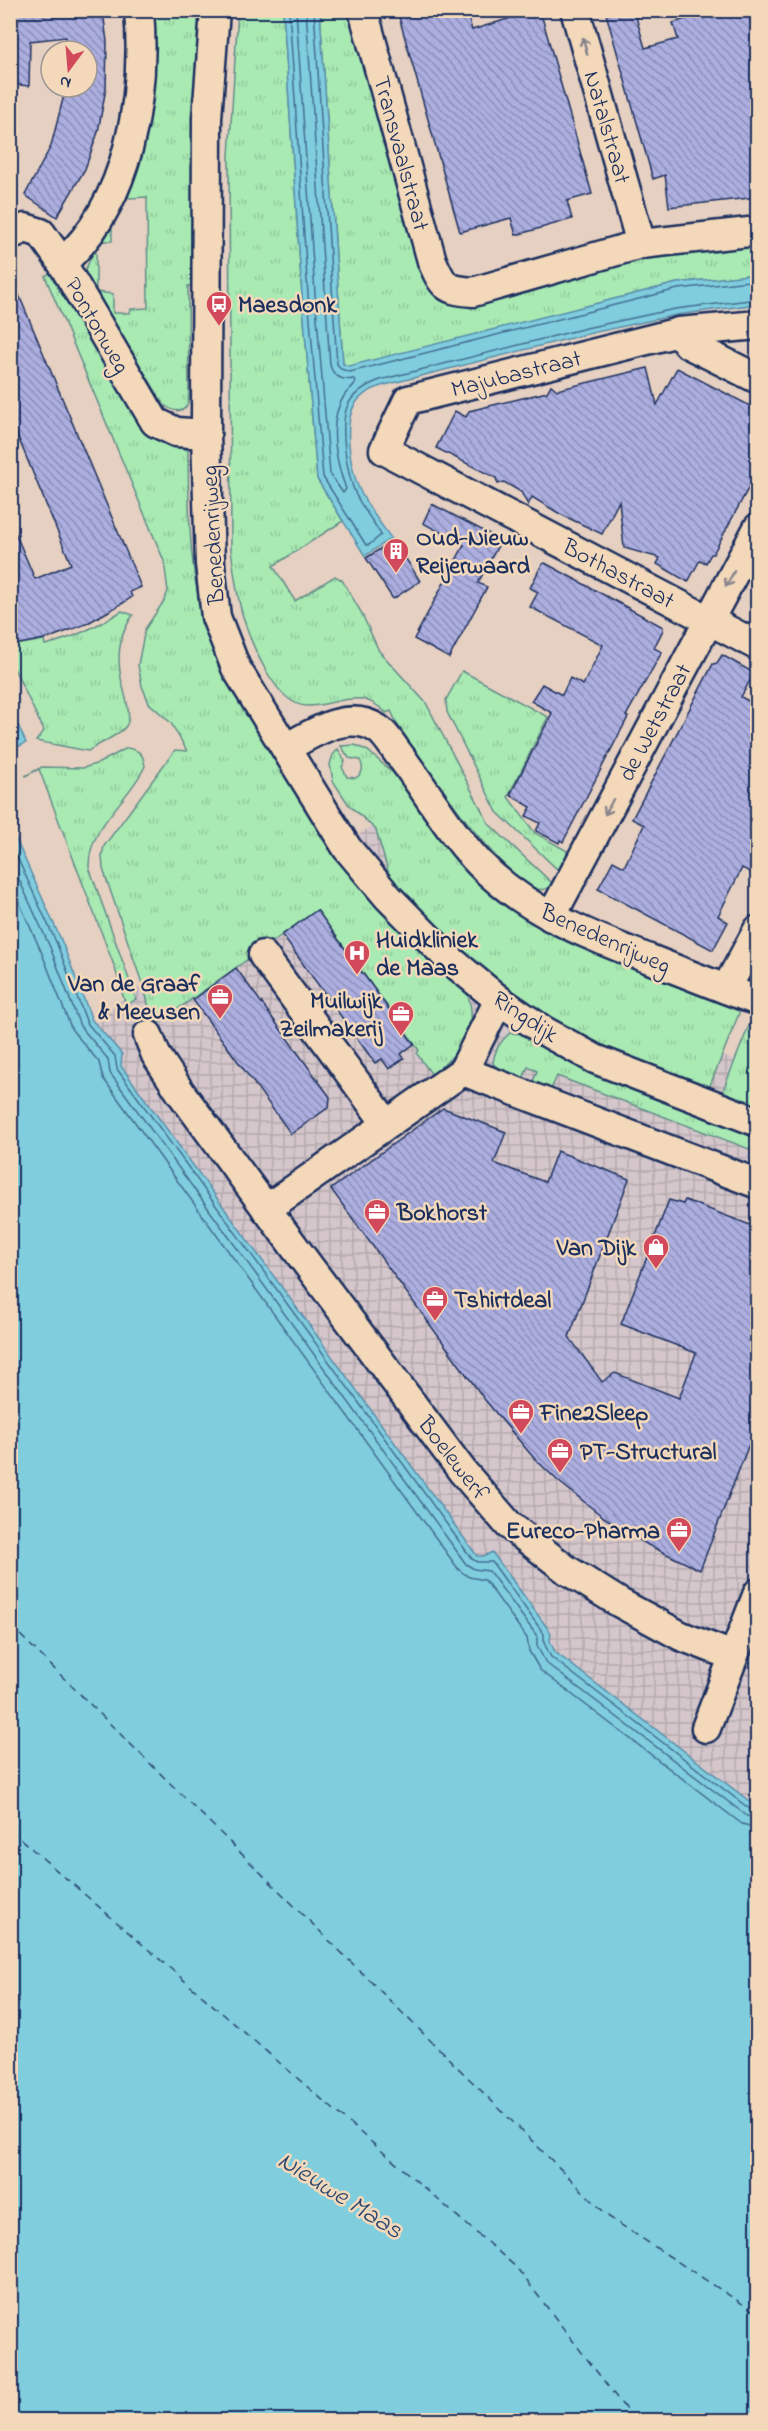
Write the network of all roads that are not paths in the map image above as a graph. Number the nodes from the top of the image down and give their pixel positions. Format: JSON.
{"nodes":[{"id":1,"x":139,"y":10,"type":"edge"},
{"id":2,"x":215,"y":10,"type":"edge"},
{"id":3,"x":363,"y":10,"type":"edge"},
{"id":4,"x":575,"y":10,"type":"edge"},
{"id":5,"x":758,"y":231,"type":"edge"},
{"id":6,"x":10,"y":235,"type":"edge"},
{"id":7,"x":641,"y":244,"type":"junction"},
{"id":8,"x":62,"y":263,"type":"junction"},
{"id":9,"x":758,"y":325,"type":"edge"},
{"id":10,"x":679,"y":332,"type":"junction"},
{"id":11,"x":758,"y":379,"type":"edge"},
{"id":12,"x":206,"y":434,"type":"junction"},
{"id":13,"x":384,"y":450,"type":"joint"},
{"id":14,"x":758,"y":528,"type":"edge"},
{"id":15,"x":708,"y":619,"type":"junction"},
{"id":16,"x":758,"y":646,"type":"edge"},
{"id":17,"x":286,"y":748,"type":"junction"},
{"id":18,"x":550,"y":917,"type":"junction"},
{"id":19,"x":758,"y":930,"type":"edge"},
{"id":20,"x":263,"y":955,"type":"dead end"},
{"id":21,"x":726,"y":989,"type":"junction"},
{"id":22,"x":499,"y":1000,"type":"junction"},
{"id":23,"x":758,"y":1001,"type":"edge"},
{"id":24,"x":148,"y":1035,"type":"dead end"},
{"id":25,"x":462,"y":1071,"type":"junction"},
{"id":26,"x":758,"y":1122,"type":"edge"},
{"id":27,"x":386,"y":1123,"type":"junction"},
{"id":28,"x":758,"y":1184,"type":"edge"},
{"id":29,"x":266,"y":1209,"type":"junction"},
{"id":30,"x":758,"y":1593,"type":"edge"},
{"id":31,"x":734,"y":1656,"type":"junction"},
{"id":32,"x":706,"y":1728,"type":"dead end"}],
"edges":[{"from":1,"to":8,"type":"street","name":"Pontonweg"},
{"from":2,"to":12,"type":"street","name":"Benedenrijweg"},
{"from":3,"to":7,"type":"street","name":"Transvaalstraat"},
{"from":7,"to":4,"type":"street","name":"Natalstraat","one_way":true},
{"from":5,"to":7,"type":"street"},
{"from":6,"to":8,"type":"street"},
{"from":8,"to":12,"type":"street","name":"Pontonweg"},
{"from":9,"to":10,"type":"street","name":"Majubastraat"},
{"from":10,"to":11,"type":"street"},
{"from":10,"to":13,"type":"street","name":"Majubastraat"},
{"from":12,"to":17,"type":"street","name":"Benedenrijweg"},
{"from":13,"to":15,"type":"street","name":"Bothastraat"},
{"from":14,"to":15,"type":"street","name":"de Wetstraat","one_way":true},
{"from":15,"to":16,"type":"street","name":"Bothastraat"},
{"from":15,"to":18,"type":"street","name":"de Wetstraat","one_way":true},
{"from":17,"to":18,"type":"street","name":"Benedenrijweg"},
{"from":17,"to":22,"type":"street","name":"Ringdijk"},
{"from":18,"to":21,"type":"street","name":"Benedenrijweg"},
{"from":19,"to":21,"type":"street"},
{"from":20,"to":27,"type":"street"},
{"from":21,"to":23,"type":"street","name":"Benedenrijweg"},
{"from":22,"to":25,"type":"street"},
{"from":22,"to":26,"type":"street","name":"Ringdijk"},
{"from":24,"to":29,"type":"street","name":"Boelewerf"},
{"from":25,"to":27,"type":"street"},
{"from":25,"to":28,"type":"street"},
{"from":27,"to":29,"type":"street"},
{"from":29,"to":31,"type":"street","name":"Boelewerf"},
{"from":30,"to":31,"type":"street"},
{"from":31,"to":32,"type":"street"}]}
